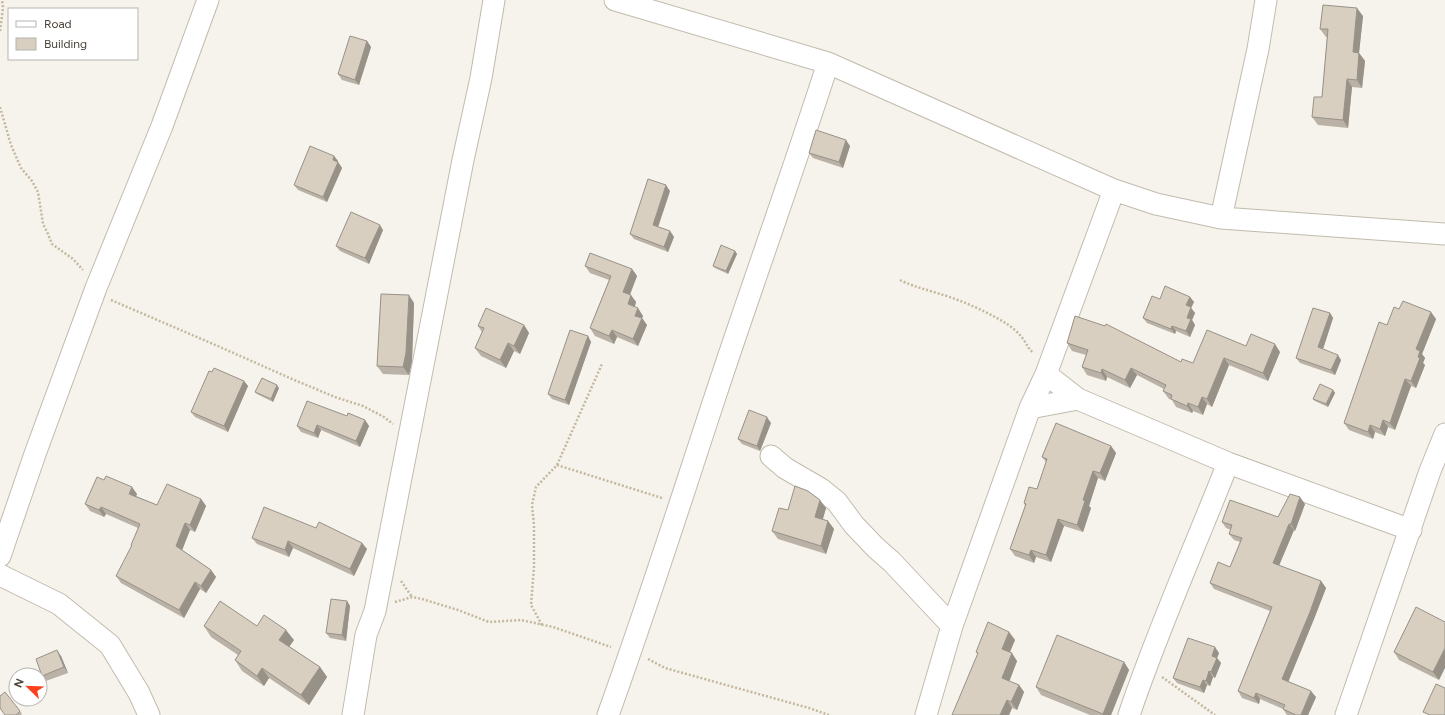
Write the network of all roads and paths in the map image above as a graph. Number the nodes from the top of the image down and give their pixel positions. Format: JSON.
{"nodes":[{"id":1,"x":2,"y":0,"type":"edge"},
{"id":2,"x":208,"y":0,"type":"edge"},
{"id":3,"x":494,"y":0,"type":"edge"},
{"id":4,"x":614,"y":0,"type":"edge"},
{"id":5,"x":1266,"y":0,"type":"edge"},
{"id":6,"x":0,"y":31,"type":"edge"},
{"id":7,"x":828,"y":63,"type":"junction"},
{"id":8,"x":0,"y":107,"type":"edge"},
{"id":9,"x":1114,"y":190,"type":"junction"},
{"id":10,"x":1221,"y":218,"type":"junction"},
{"id":11,"x":1445,"y":234,"type":"edge"},
{"id":12,"x":900,"y":280,"type":"dead end"},
{"id":13,"x":96,"y":288,"type":"junction"},
{"id":14,"x":602,"y":364,"type":"dead end"},
{"id":15,"x":1048,"y":370,"type":"junction"},
{"id":16,"x":1078,"y":399,"type":"junction"},
{"id":17,"x":1030,"y":408,"type":"junction"},
{"id":18,"x":1445,"y":434,"type":"edge"},
{"id":19,"x":407,"y":450,"type":"junction"},
{"id":20,"x":771,"y":456,"type":"dead end"},
{"id":21,"x":1228,"y":463,"type":"junction"},
{"id":22,"x":557,"y":465,"type":"junction"},
{"id":23,"x":1438,"y":470,"type":"edge"},
{"id":24,"x":680,"y":503,"type":"junction"},
{"id":25,"x":1411,"y":530,"type":"junction"},
{"id":26,"x":0,"y":556,"type":"edge"},
{"id":27,"x":0,"y":575,"type":"edge"},
{"id":28,"x":375,"y":611,"type":"junction"},
{"id":29,"x":542,"y":625,"type":"junction"},
{"id":30,"x":952,"y":626,"type":"junction"},
{"id":31,"x":632,"y":650,"type":"junction"},
{"id":32,"x":1146,"y":664,"type":"junction"},
{"id":33,"x":149,"y":715,"type":"edge"},
{"id":34,"x":353,"y":715,"type":"edge"},
{"id":35,"x":608,"y":715,"type":"edge"},
{"id":36,"x":828,"y":715,"type":"edge"},
{"id":37,"x":926,"y":715,"type":"edge"},
{"id":38,"x":1129,"y":715,"type":"edge"},
{"id":39,"x":1215,"y":715,"type":"edge"},
{"id":40,"x":1346,"y":715,"type":"edge"}],
"edges":[{"from":1,"to":6,"type":"path"},
{"from":2,"to":13,"type":"street"},
{"from":3,"to":19,"type":"street"},
{"from":4,"to":7,"type":"street"},
{"from":5,"to":10,"type":"street"},
{"from":7,"to":9,"type":"street"},
{"from":7,"to":24,"type":"street"},
{"from":8,"to":13,"type":"path"},
{"from":9,"to":10,"type":"street"},
{"from":9,"to":15,"type":"street"},
{"from":10,"to":11,"type":"street"},
{"from":12,"to":15,"type":"path"},
{"from":13,"to":19,"type":"path"},
{"from":13,"to":26,"type":"street"},
{"from":14,"to":22,"type":"path"},
{"from":15,"to":16,"type":"street"},
{"from":15,"to":17,"type":"street"},
{"from":16,"to":17,"type":"street"},
{"from":16,"to":21,"type":"street"},
{"from":17,"to":30,"type":"street"},
{"from":18,"to":23,"type":"street"},
{"from":19,"to":28,"type":"street"},
{"from":20,"to":30,"type":"street"},
{"from":21,"to":25,"type":"street"},
{"from":21,"to":32,"type":"street"},
{"from":22,"to":24,"type":"path"},
{"from":22,"to":29,"type":"path"},
{"from":23,"to":25,"type":"street"},
{"from":24,"to":31,"type":"street"},
{"from":25,"to":40,"type":"street"},
{"from":27,"to":33,"type":"street"},
{"from":28,"to":29,"type":"path"},
{"from":28,"to":34,"type":"street"},
{"from":29,"to":31,"type":"path"},
{"from":30,"to":37,"type":"street"},
{"from":31,"to":35,"type":"street"},
{"from":31,"to":36,"type":"path"},
{"from":32,"to":38,"type":"street"},
{"from":32,"to":39,"type":"path"}]}
